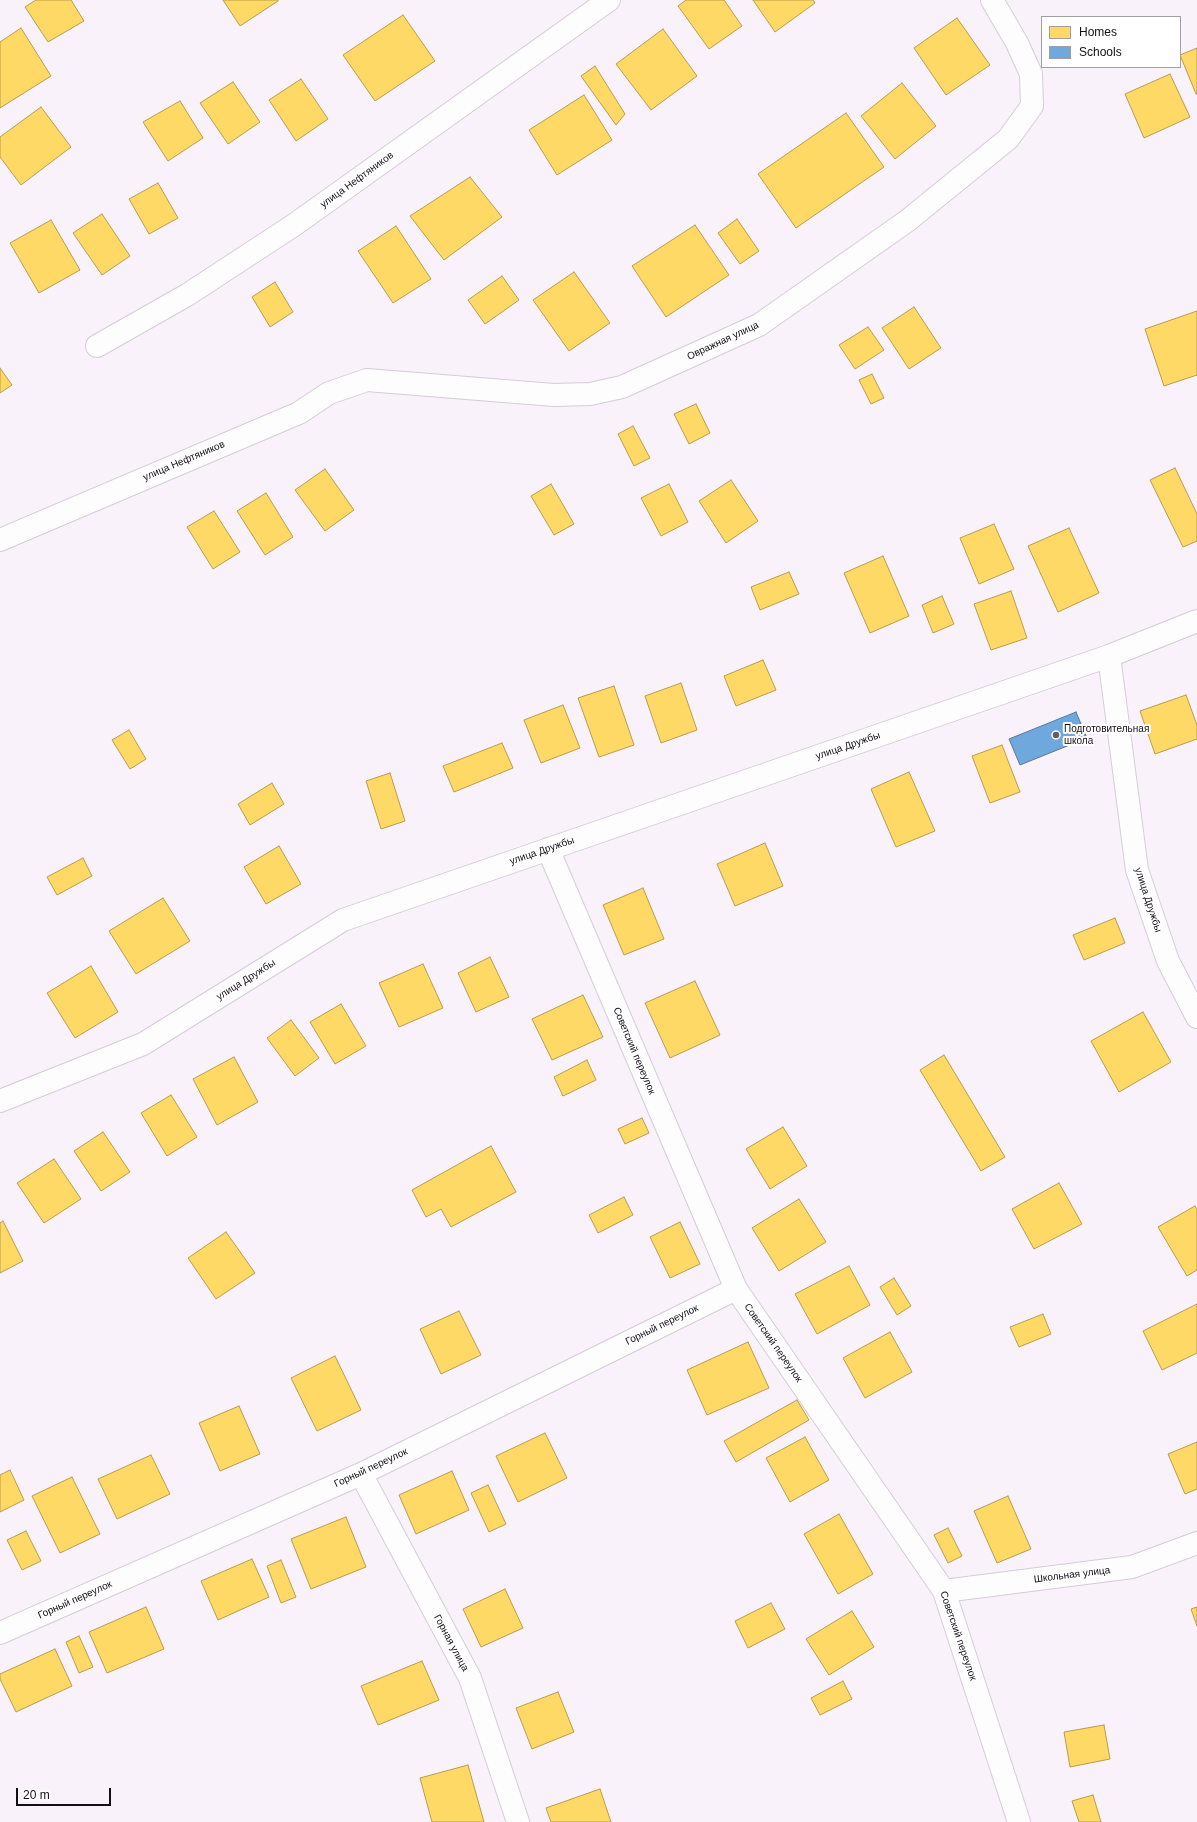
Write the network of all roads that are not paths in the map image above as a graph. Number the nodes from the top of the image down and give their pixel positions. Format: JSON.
{"nodes":[{"id":1,"x":609,"y":0,"type":"edge"},
{"id":2,"x":992,"y":0,"type":"edge"},
{"id":3,"x":97,"y":346,"type":"dead end"},
{"id":4,"x":367,"y":380,"type":"joint"},
{"id":5,"x":0,"y":540,"type":"edge"},
{"id":6,"x":1197,"y":621,"type":"edge"},
{"id":7,"x":1109,"y":656,"type":"junction"},
{"id":8,"x":548,"y":849,"type":"junction"},
{"id":9,"x":1197,"y":1017,"type":"edge"},
{"id":10,"x":0,"y":1102,"type":"edge"},
{"id":11,"x":736,"y":1289,"type":"junction"},
{"id":12,"x":361,"y":1474,"type":"junction"},
{"id":13,"x":1197,"y":1542,"type":"edge"},
{"id":14,"x":944,"y":1591,"type":"junction"},
{"id":15,"x":0,"y":1633,"type":"edge"},
{"id":16,"x":518,"y":1822,"type":"edge"},
{"id":17,"x":1019,"y":1822,"type":"edge"}],
"edges":[{"from":1,"to":3,"type":"street","name":"улица Нефтяников"},
{"from":2,"to":4,"type":"street","name":"Овражная улица"},
{"from":4,"to":5,"type":"street","name":"улица Нефтяников"},
{"from":6,"to":7,"type":"street","name":"улица Дружбы"},
{"from":7,"to":8,"type":"street","name":"улица Дружбы"},
{"from":7,"to":9,"type":"street","name":"улица Дружбы"},
{"from":8,"to":10,"type":"street","name":"улица Дружбы"},
{"from":8,"to":11,"type":"street","name":"Советский переулок"},
{"from":11,"to":12,"type":"street","name":"Горный переулок"},
{"from":11,"to":14,"type":"street","name":"Советский переулок"},
{"from":12,"to":15,"type":"street","name":"Горный переулок"},
{"from":12,"to":16,"type":"street","name":"Горная улица"},
{"from":13,"to":14,"type":"street","name":"Школьная улица"},
{"from":14,"to":17,"type":"street","name":"Советский переулок"}]}
